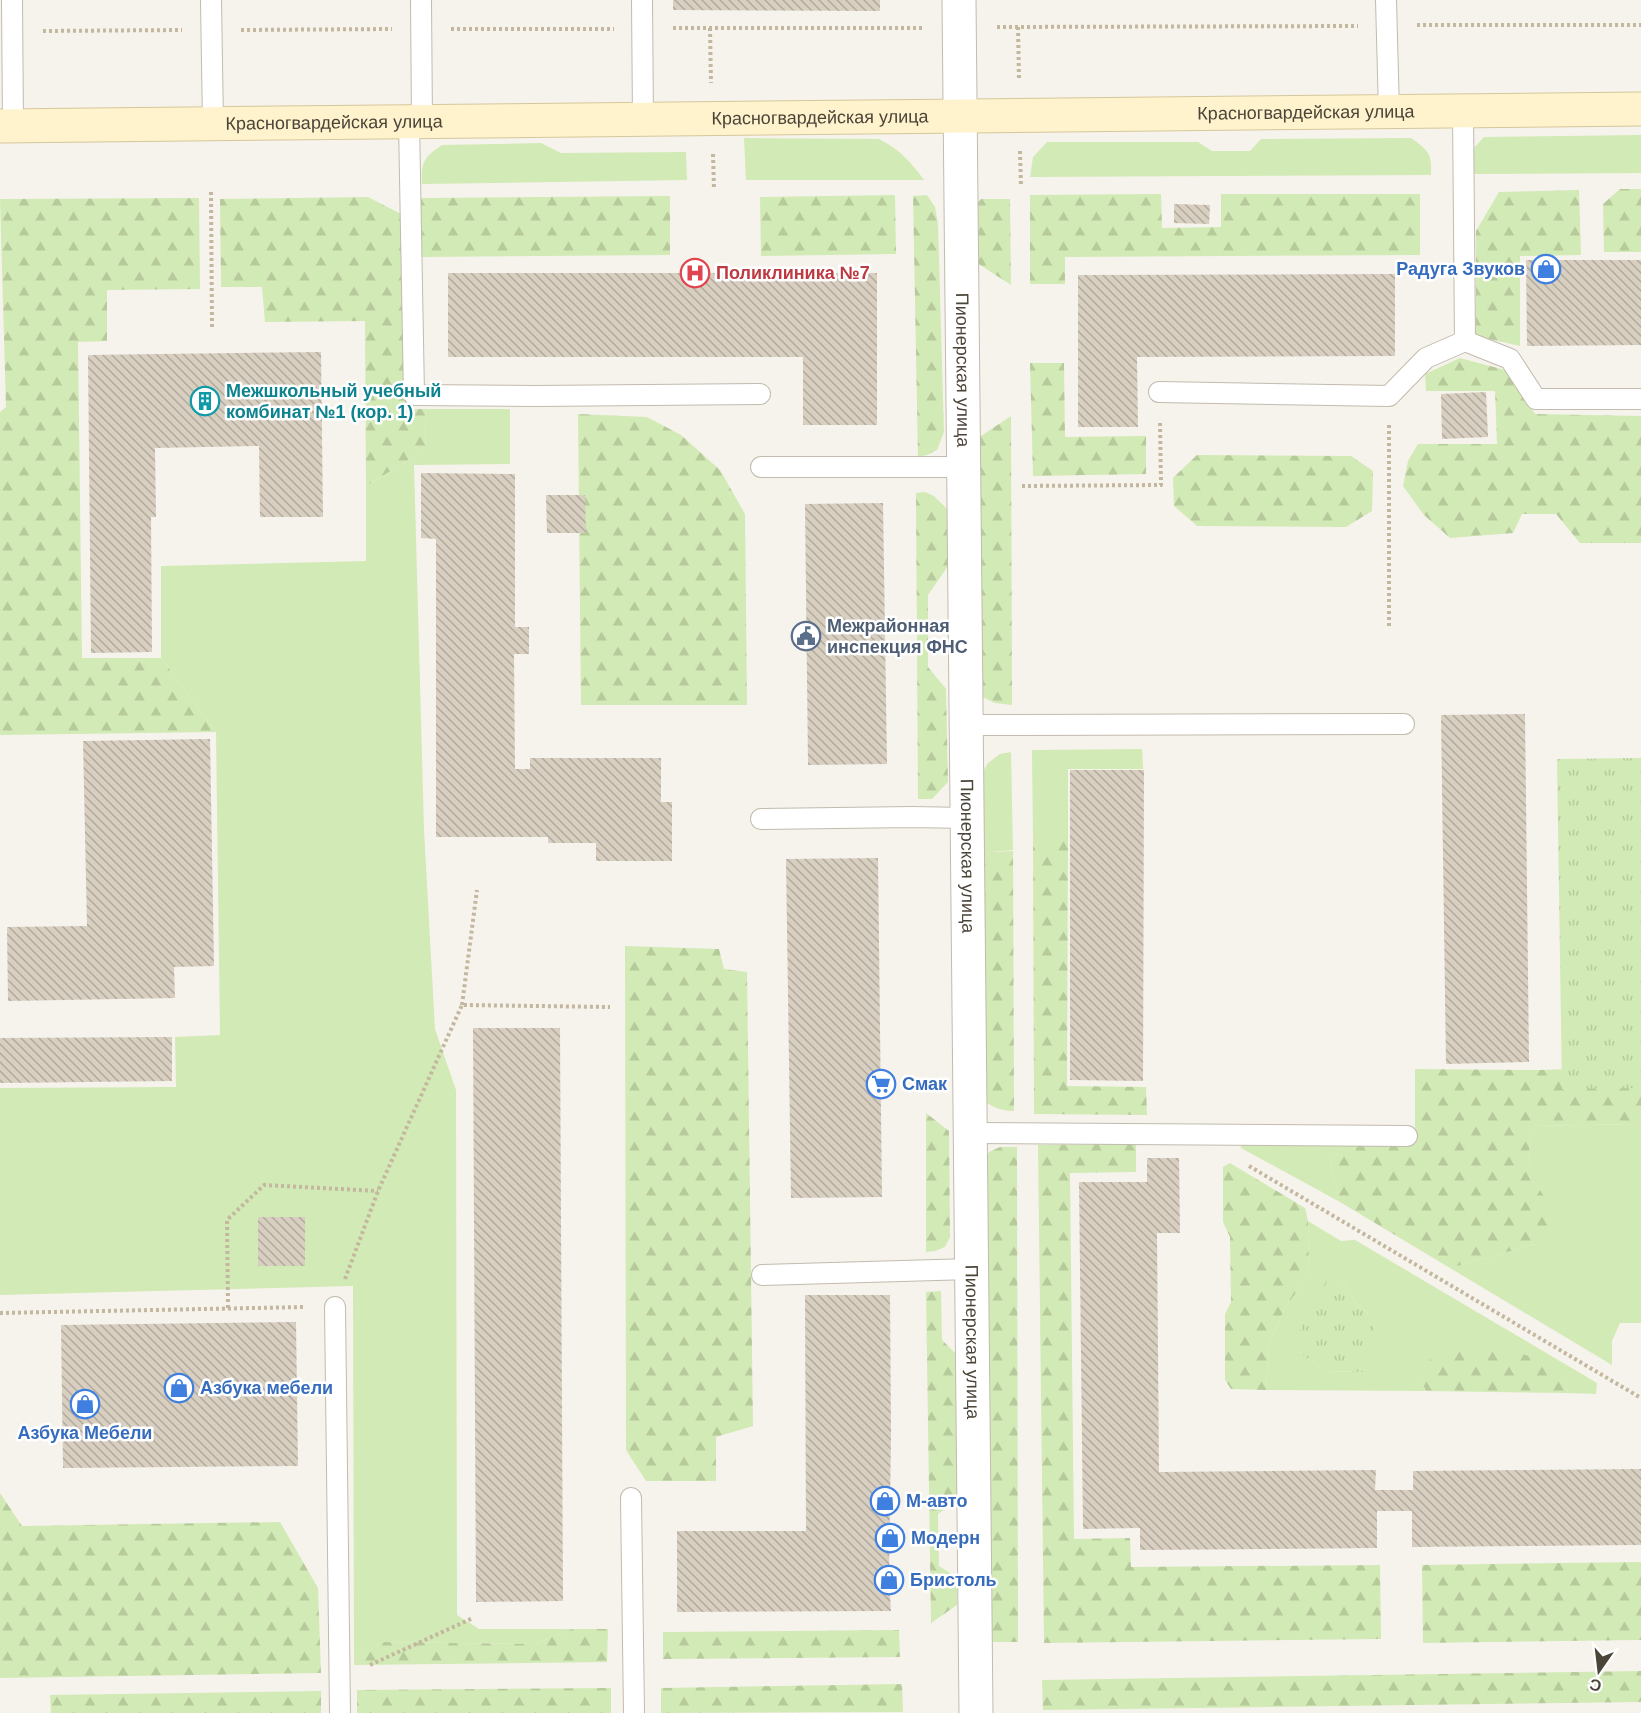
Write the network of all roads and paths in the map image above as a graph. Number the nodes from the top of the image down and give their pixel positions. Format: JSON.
{"nodes":[{"id":1,"x":12,"y":0,"type":"edge"},
{"id":2,"x":211,"y":0,"type":"edge"},
{"id":3,"x":421,"y":0,"type":"edge"},
{"id":4,"x":642,"y":0,"type":"edge"},
{"id":5,"x":1386,"y":0,"type":"edge"},
{"id":6,"x":959,"y":14,"type":"edge"},
{"id":7,"x":1641,"y":25,"type":"edge"},
{"id":8,"x":1387,"y":26,"type":"junction"},
{"id":9,"x":710,"y":28,"type":"junction"},
{"id":10,"x":422,"y":29,"type":"junction"},
{"id":11,"x":643,"y":29,"type":"junction"},
{"id":12,"x":212,"y":30,"type":"junction"},
{"id":13,"x":12,"y":31,"type":"junction"},
{"id":14,"x":711,"y":84,"type":"dead end"},
{"id":15,"x":1641,"y":109,"type":"edge"},
{"id":16,"x":1463,"y":111,"type":"junction"},
{"id":17,"x":1389,"y":112,"type":"junction"},
{"id":18,"x":960,"y":116,"type":"junction"},
{"id":19,"x":643,"y":119,"type":"junction"},
{"id":20,"x":416,"y":122,"type":"junction"},
{"id":21,"x":213,"y":124,"type":"junction"},
{"id":22,"x":6,"y":125,"type":"edge"},
{"id":23,"x":713,"y":143,"type":"dead end"},
{"id":24,"x":714,"y":189,"type":"dead end"},
{"id":25,"x":211,"y":192,"type":"dead end"},
{"id":26,"x":212,"y":328,"type":"dead end"},
{"id":27,"x":1465,"y":341,"type":"junction"},
{"id":28,"x":1159,"y":392,"type":"joint"},
{"id":29,"x":760,"y":394,"type":"dead end"},
{"id":30,"x":1389,"y":396,"type":"junction"},
{"id":31,"x":1641,"y":399,"type":"edge"},
{"id":32,"x":760,"y":467,"type":"dead end"},
{"id":33,"x":964,"y":467,"type":"junction"},
{"id":34,"x":1022,"y":486,"type":"dead end"},
{"id":35,"x":1389,"y":626,"type":"dead end"},
{"id":36,"x":1404,"y":724,"type":"dead end"},
{"id":37,"x":966,"y":725,"type":"junction"},
{"id":38,"x":967,"y":818,"type":"junction"},
{"id":39,"x":761,"y":819,"type":"dead end"},
{"id":40,"x":477,"y":890,"type":"dead end"},
{"id":41,"x":462,"y":1005,"type":"junction"},
{"id":42,"x":610,"y":1006,"type":"dead end"},
{"id":43,"x":970,"y":1133,"type":"junction"},
{"id":44,"x":1407,"y":1136,"type":"dead end"},
{"id":45,"x":1246,"y":1164,"type":"dead end"},
{"id":46,"x":378,"y":1191,"type":"junction"},
{"id":47,"x":971,"y":1269,"type":"junction"},
{"id":48,"x":762,"y":1275,"type":"dead end"},
{"id":49,"x":335,"y":1307,"type":"junction"},
{"id":50,"x":228,"y":1308,"type":"junction"},
{"id":51,"x":0,"y":1313,"type":"edge"},
{"id":52,"x":1641,"y":1398,"type":"edge"},
{"id":53,"x":631,"y":1498,"type":"dead end"},
{"id":54,"x":473,"y":1618,"type":"dead end"},
{"id":55,"x":339,"y":1679,"type":"junction"},
{"id":56,"x":340,"y":1713,"type":"edge"},
{"id":57,"x":633,"y":1713,"type":"edge"},
{"id":58,"x":976,"y":1713,"type":"edge"}],
"edges":[{"from":1,"to":13,"type":"lane"},
{"from":2,"to":12,"type":"lane"},
{"from":3,"to":10,"type":"lane"},
{"from":4,"to":11,"type":"lane"},
{"from":5,"to":8,"type":"lane"},
{"from":6,"to":8,"type":"path"},
{"from":6,"to":9,"type":"path"},
{"from":6,"to":18,"type":"street","name":"Пионерская улица"},
{"from":7,"to":8,"type":"path"},
{"from":8,"to":17,"type":"lane"},
{"from":9,"to":11,"type":"path"},
{"from":9,"to":14,"type":"path"},
{"from":10,"to":11,"type":"path"},
{"from":10,"to":12,"type":"path"},
{"from":10,"to":20,"type":"lane"},
{"from":11,"to":19,"type":"lane"},
{"from":12,"to":13,"type":"path"},
{"from":12,"to":21,"type":"lane"},
{"from":13,"to":22,"type":"lane"},
{"from":15,"to":16,"type":"street","name":"Красногвардейская улица"},
{"from":16,"to":17,"type":"street","name":"Красногвардейская улица"},
{"from":16,"to":27,"type":"lane"},
{"from":17,"to":18,"type":"street","name":"Красногвардейская улица"},
{"from":18,"to":19,"type":"street","name":"Красногвардейская улица"},
{"from":18,"to":33,"type":"street","name":"Пионерская улица"},
{"from":19,"to":20,"type":"street","name":"Красногвардейская улица"},
{"from":20,"to":21,"type":"street","name":"Красногвардейская улица"},
{"from":20,"to":29,"type":"lane"},
{"from":21,"to":22,"type":"street","name":"Красногвардейская улица"},
{"from":23,"to":24,"type":"path"},
{"from":25,"to":26,"type":"path"},
{"from":27,"to":30,"type":"lane"},
{"from":27,"to":31,"type":"lane"},
{"from":28,"to":30,"type":"lane"},
{"from":28,"to":34,"type":"path"},
{"from":30,"to":35,"type":"path"},
{"from":32,"to":33,"type":"lane"},
{"from":33,"to":37,"type":"street","name":"Пионерская улица"},
{"from":36,"to":37,"type":"lane"},
{"from":37,"to":38,"type":"street","name":"Пионерская улица"},
{"from":38,"to":39,"type":"lane"},
{"from":38,"to":43,"type":"street","name":"Пионерская улица"},
{"from":40,"to":41,"type":"path"},
{"from":41,"to":42,"type":"path"},
{"from":41,"to":46,"type":"path"},
{"from":43,"to":44,"type":"lane"},
{"from":43,"to":47,"type":"street","name":"Пионерская улица"},
{"from":45,"to":52,"type":"path"},
{"from":46,"to":49,"type":"path"},
{"from":46,"to":50,"type":"path"},
{"from":47,"to":48,"type":"lane"},
{"from":47,"to":58,"type":"street","name":"Пионерская улица"},
{"from":49,"to":50,"type":"path"},
{"from":49,"to":55,"type":"lane"},
{"from":50,"to":51,"type":"path"},
{"from":53,"to":57,"type":"lane"},
{"from":54,"to":55,"type":"path"},
{"from":55,"to":56,"type":"lane"}]}
